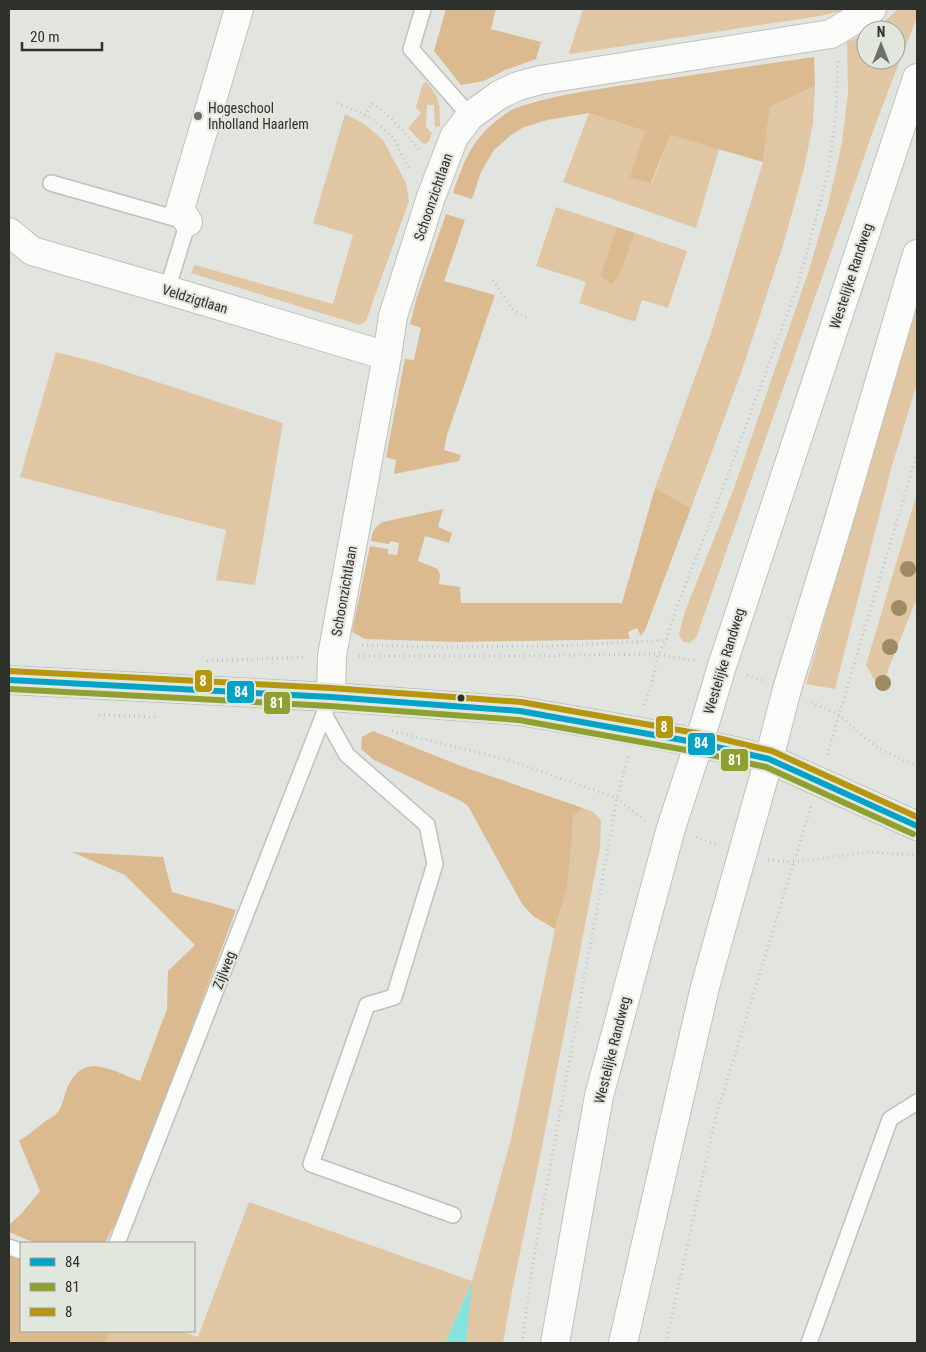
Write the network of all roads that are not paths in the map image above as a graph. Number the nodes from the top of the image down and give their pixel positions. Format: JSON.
{"nodes":[{"id":1,"x":238,"y":9,"type":"edge"},
{"id":2,"x":423,"y":9,"type":"edge"},
{"id":3,"x":872,"y":9,"type":"edge"},
{"id":4,"x":917,"y":78,"type":"edge"},
{"id":5,"x":470,"y":116,"type":"junction"},
{"id":6,"x":51,"y":183,"type":"dead end"},
{"id":7,"x":188,"y":222,"type":"junction"},
{"id":8,"x":9,"y":232,"type":"edge"},
{"id":9,"x":917,"y":254,"type":"edge"},
{"id":10,"x":167,"y":290,"type":"junction"},
{"id":11,"x":387,"y":356,"type":"junction"},
{"id":12,"x":9,"y":680,"type":"edge"},
{"id":13,"x":328,"y":706,"type":"junction"},
{"id":14,"x":699,"y":743,"type":"junction"},
{"id":15,"x":769,"y":759,"type":"junction"},
{"id":16,"x":917,"y":826,"type":"edge"},
{"id":17,"x":917,"y":1102,"type":"edge"},
{"id":18,"x":453,"y":1216,"type":"dead end"},
{"id":19,"x":117,"y":1242,"type":"edge"},
{"id":20,"x":555,"y":1343,"type":"edge"},
{"id":21,"x":623,"y":1343,"type":"edge"},
{"id":22,"x":809,"y":1343,"type":"edge"}],
"edges":[{"from":1,"to":7,"type":"main road"},
{"from":2,"to":5,"type":"lane"},
{"from":3,"to":5,"type":"main road","name":"Schoonzichtlaan"},
{"from":4,"to":14,"type":"main road","name":"Westelijke Randweg"},
{"from":5,"to":11,"type":"main road","name":"Schoonzichtlaan"},
{"from":6,"to":7,"type":"lane"},
{"from":7,"to":10,"type":"lane"},
{"from":8,"to":10,"type":"main road","name":"Veldzigtlaan"},
{"from":9,"to":15,"type":"main road"},
{"from":10,"to":11,"type":"main road","name":"Veldzigtlaan"},
{"from":11,"to":13,"type":"main road","name":"Schoonzichtlaan"},
{"from":12,"to":13,"type":"main road"},
{"from":13,"to":14,"type":"main road"},
{"from":13,"to":18,"type":"lane"},
{"from":13,"to":19,"type":"lane","name":"Zijlweg"},
{"from":14,"to":15,"type":"main road"},
{"from":14,"to":20,"type":"main road","name":"Westelijke Randweg"},
{"from":15,"to":16,"type":"main road"},
{"from":15,"to":21,"type":"main road"},
{"from":17,"to":22,"type":"lane"}]}
